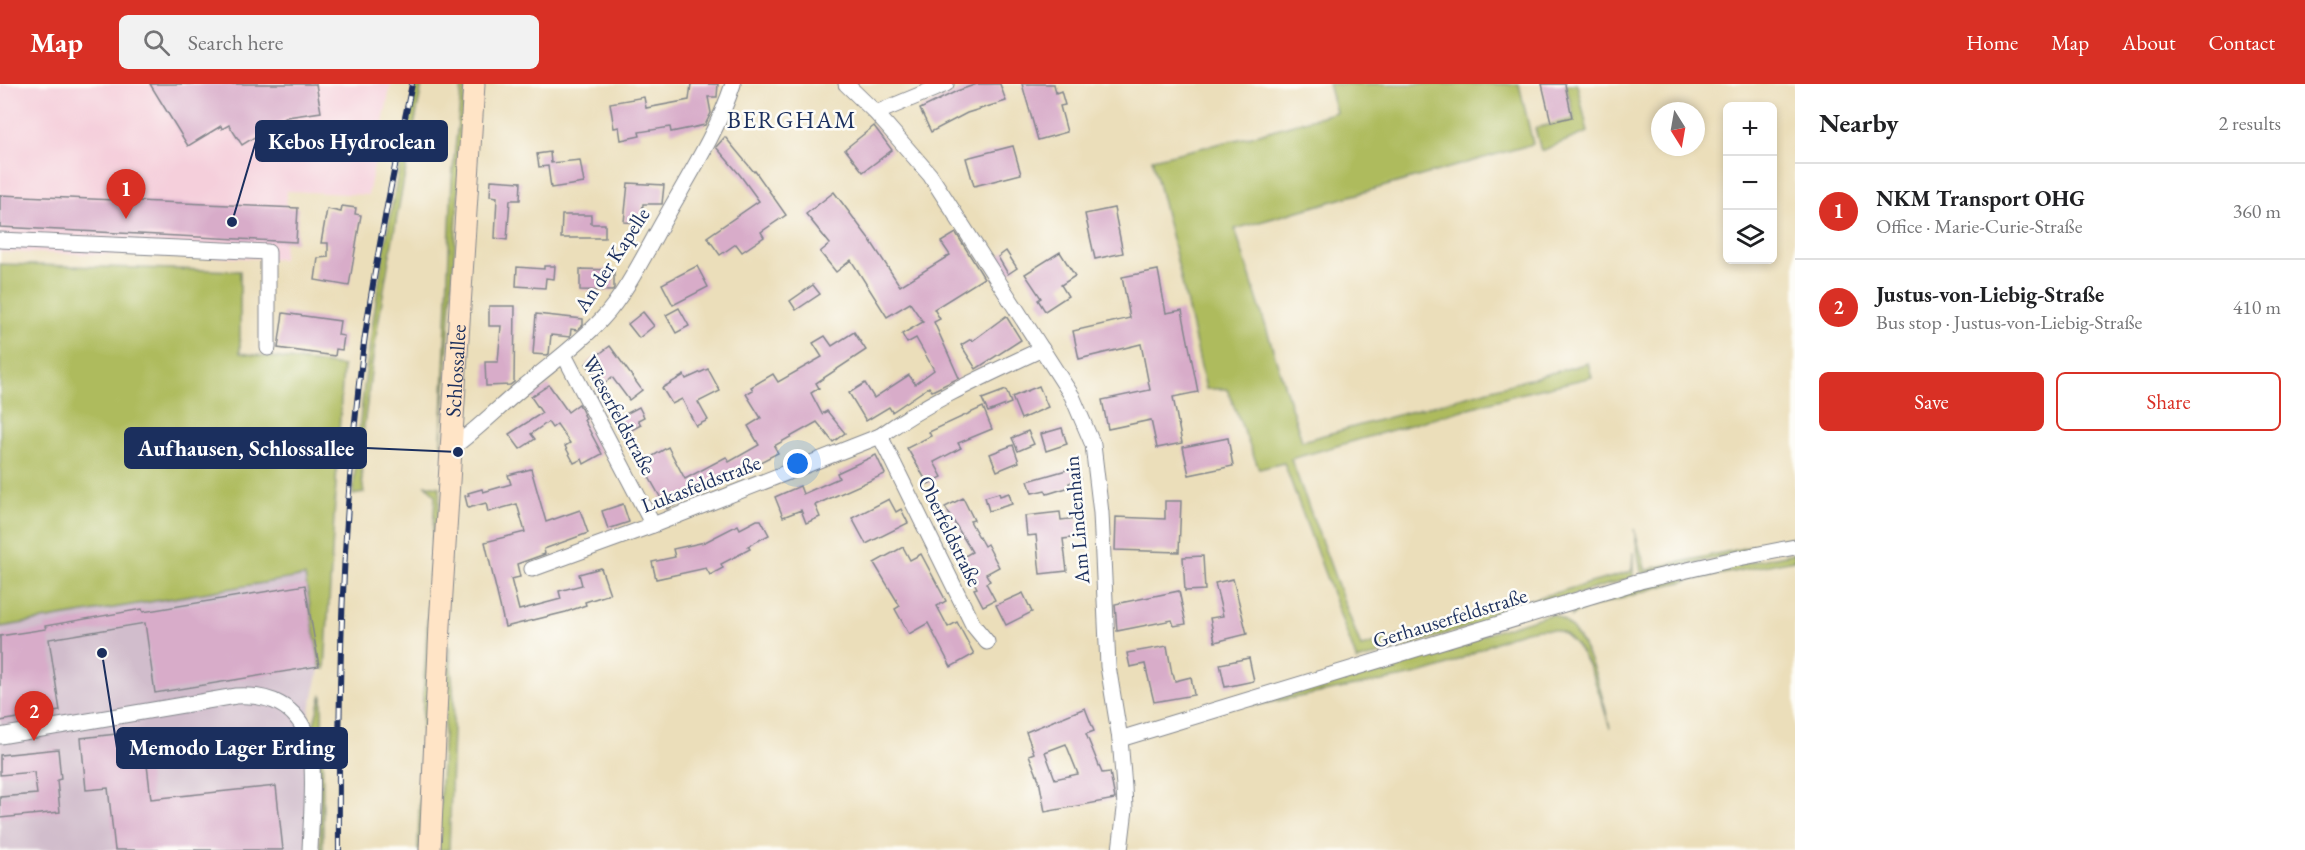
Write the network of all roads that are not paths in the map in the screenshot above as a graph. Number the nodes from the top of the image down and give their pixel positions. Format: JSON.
{"nodes":[{"id":1,"x":474,"y":84,"type":"edge"},
{"id":2,"x":733,"y":84,"type":"edge"},
{"id":3,"x":846,"y":84,"type":"edge"},
{"id":4,"x":946,"y":84,"type":"edge"},
{"id":5,"x":876,"y":113,"type":"junction"},
{"id":6,"x":0,"y":240,"type":"edge"},
{"id":7,"x":268,"y":348,"type":"dead end"},
{"id":8,"x":1042,"y":349,"type":"junction"},
{"id":9,"x":564,"y":355,"type":"junction"},
{"id":10,"x":880,"y":436,"type":"junction"},
{"id":11,"x":453,"y":447,"type":"junction"},
{"id":12,"x":653,"y":525,"type":"junction"},
{"id":13,"x":1795,"y":547,"type":"edge"},
{"id":14,"x":532,"y":569,"type":"dead end"},
{"id":15,"x":987,"y":642,"type":"dead end"},
{"id":16,"x":0,"y":736,"type":"edge"},
{"id":17,"x":1120,"y":739,"type":"junction"},
{"id":18,"x":310,"y":850,"type":"edge"},
{"id":19,"x":430,"y":850,"type":"edge"},
{"id":20,"x":1120,"y":850,"type":"edge"}],
"edges":[{"from":1,"to":11,"type":"main road","name":"Schlossallee"},
{"from":2,"to":9,"type":"street","name":"An der Kapelle"},
{"from":3,"to":5,"type":"street","name":"Am Lindenhain"},
{"from":4,"to":5,"type":"street"},
{"from":5,"to":8,"type":"street","name":"Am Lindenhain"},
{"from":6,"to":7,"type":"street"},
{"from":8,"to":10,"type":"street","name":"Lukasfeldstraße"},
{"from":8,"to":17,"type":"street","name":"Am Lindenhain"},
{"from":9,"to":11,"type":"street","name":"An der Kapelle"},
{"from":9,"to":12,"type":"street","name":"Wieserfeldstraße"},
{"from":10,"to":12,"type":"street","name":"Lukasfeldstraße"},
{"from":10,"to":15,"type":"street","name":"Oberfeldstraße"},
{"from":11,"to":19,"type":"main road","name":"Schlossallee"},
{"from":12,"to":14,"type":"street","name":"Lukasfeldstraße"},
{"from":13,"to":17,"type":"street","name":"Gerhauserfeldstraße"},
{"from":16,"to":18,"type":"street"},
{"from":17,"to":20,"type":"street","name":"Am Lindenhain"}]}
